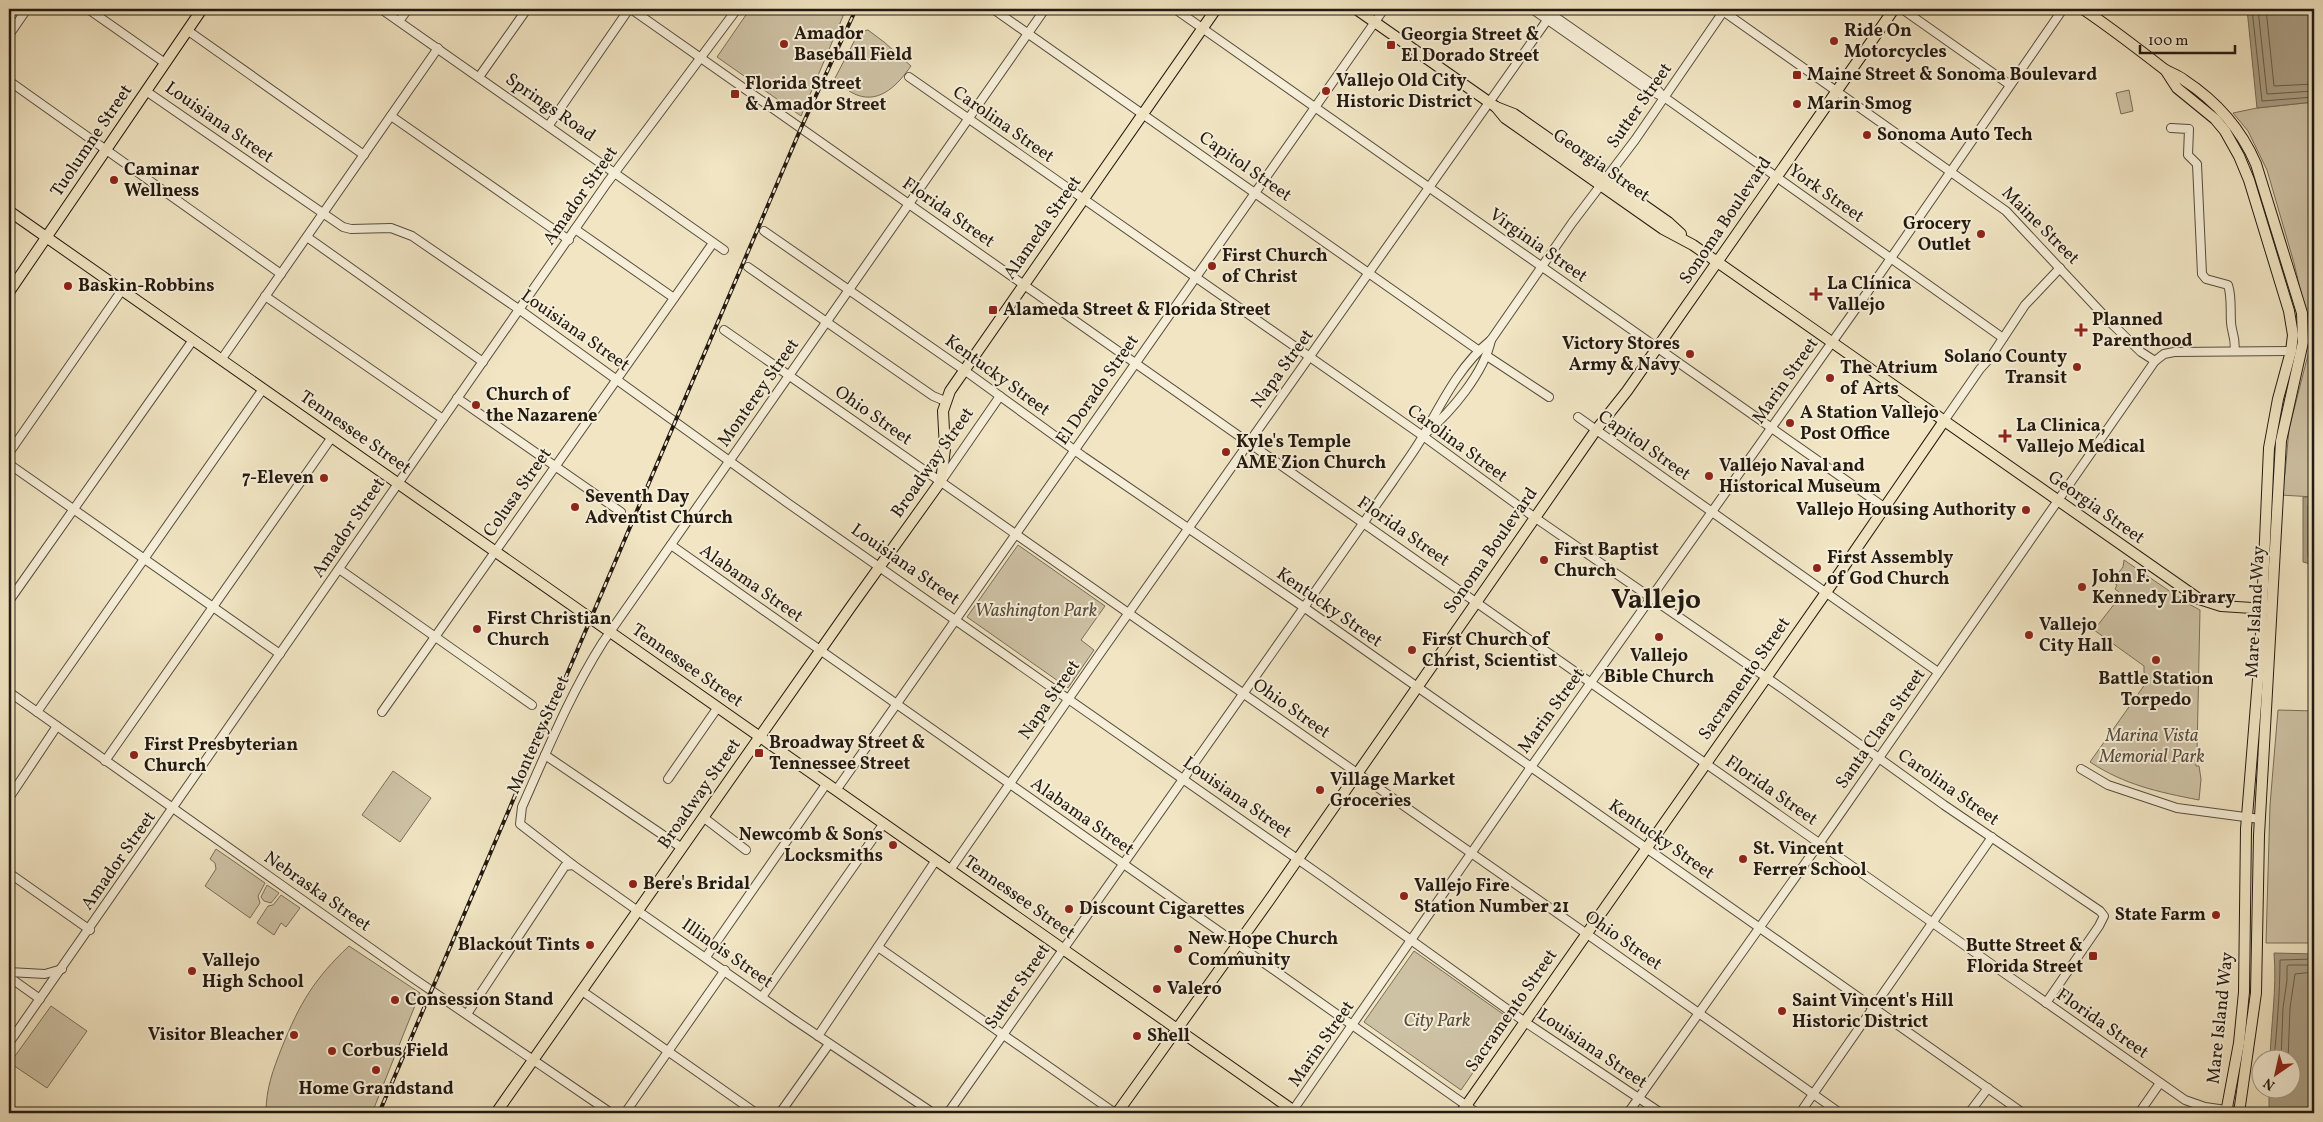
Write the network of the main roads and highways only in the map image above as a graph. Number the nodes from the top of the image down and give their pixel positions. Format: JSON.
{"nodes":[{"id":1,"x":202,"y":9,"type":"edge"},
{"id":2,"x":1216,"y":9,"type":"edge"},
{"id":3,"x":1356,"y":9,"type":"edge"},
{"id":4,"x":1894,"y":9,"type":"edge"},
{"id":5,"x":2084,"y":9,"type":"edge"},
{"id":6,"x":2166,"y":70,"type":"junction"},
{"id":7,"x":9,"y":211,"type":"edge"},
{"id":8,"x":46,"y":237,"type":"junction"},
{"id":9,"x":1718,"y":262,"type":"junction"},
{"id":10,"x":9,"y":292,"type":"edge"},
{"id":11,"x":2291,"y":351,"type":"junction"},
{"id":12,"x":2302,"y":352,"type":"junction"},
{"id":13,"x":1944,"y":421,"type":"junction"},
{"id":14,"x":941,"y":481,"type":"joint"},
{"id":15,"x":2273,"y":608,"type":"junction"},
{"id":16,"x":2262,"y":609,"type":"junction"},
{"id":17,"x":760,"y":736,"type":"junction"},
{"id":18,"x":1177,"y":1028,"type":"junction"},
{"id":19,"x":1463,"y":1109,"type":"edge"},
{"id":20,"x":1294,"y":1112,"type":"edge"},
{"id":21,"x":2226,"y":1112,"type":"edge"},
{"id":22,"x":496,"y":1113,"type":"edge"},
{"id":23,"x":1116,"y":1113,"type":"edge"},
{"id":24,"x":2239,"y":1113,"type":"edge"}],
"edges":[{"from":1,"to":8,"type":"main road","name":"Tuolumne Street"},
{"from":2,"to":14,"type":"main road","name":"Alameda Street"},
{"from":3,"to":9,"type":"main road","name":"Georgia Street"},
{"from":4,"to":9,"type":"main road","name":"Sonoma Boulevard"},
{"from":5,"to":6,"type":"main road"},
{"from":6,"to":11,"type":"main road","name":"Mare Island Way"},
{"from":6,"to":12,"type":"main road","name":"Mare Island Way"},
{"from":7,"to":8,"type":"main road","name":"Tennessee Street"},
{"from":8,"to":10,"type":"main road","name":"Tuolumne Street"},
{"from":8,"to":17,"type":"main road","name":"Tennessee Street"},
{"from":9,"to":13,"type":"main road","name":"Georgia Street"},
{"from":9,"to":18,"type":"main road","name":"Sonoma Boulevard"},
{"from":11,"to":12,"type":"main road"},
{"from":11,"to":16,"type":"main road","name":"Mare Island Way"},
{"from":12,"to":15,"type":"main road","name":"Mare Island Way"},
{"from":13,"to":16,"type":"main road","name":"Georgia Street"},
{"from":13,"to":19,"type":"main road","name":"Sacramento Street"},
{"from":14,"to":17,"type":"main road","name":"Broadway Street"},
{"from":15,"to":16,"type":"main road","name":"Georgia Street"},
{"from":15,"to":24,"type":"main road","name":"Mare Island Way"},
{"from":16,"to":21,"type":"main road","name":"Mare Island Way"},
{"from":17,"to":18,"type":"main road","name":"Tennessee Street"},
{"from":17,"to":22,"type":"main road","name":"Broadway Street"},
{"from":18,"to":20,"type":"main road","name":"Tennessee Street"},
{"from":18,"to":23,"type":"main road","name":"Sonoma Boulevard"}]}
